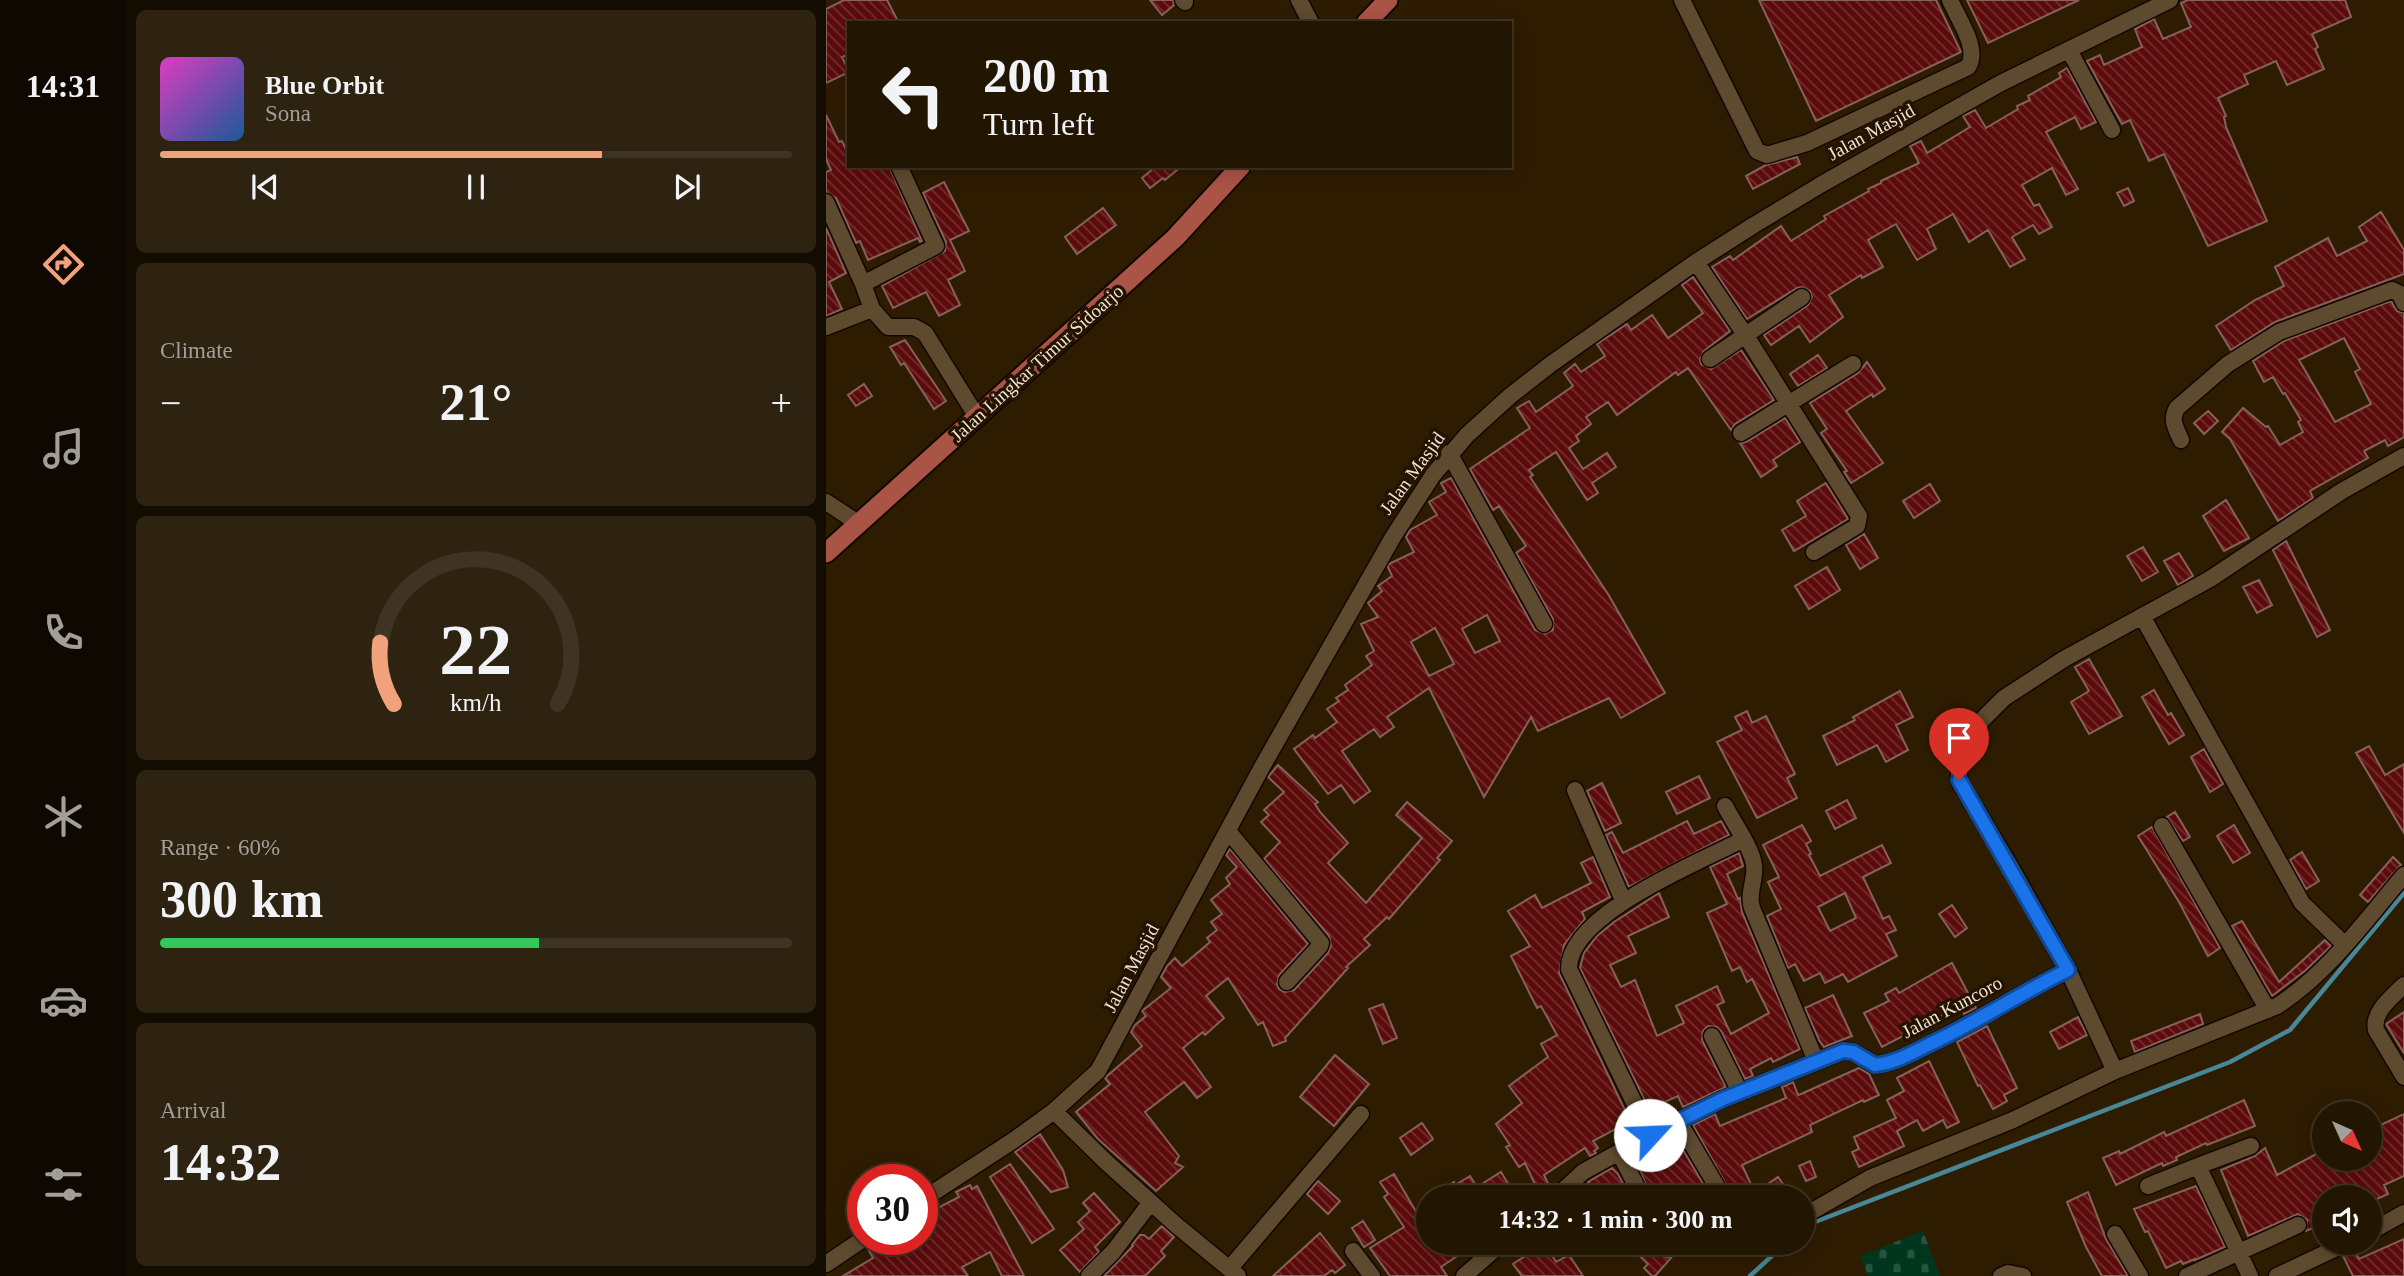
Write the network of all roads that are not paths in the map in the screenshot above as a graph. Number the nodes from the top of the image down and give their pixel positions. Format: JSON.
{"nodes":[{"id":1,"x":1299,"y":0,"type":"edge"},
{"id":2,"x":1388,"y":0,"type":"edge"},
{"id":3,"x":1682,"y":0,"type":"edge"},
{"id":4,"x":1950,"y":0,"type":"edge"},
{"id":5,"x":2170,"y":0,"type":"edge"},
{"id":6,"x":1310,"y":21,"type":"edge"},
{"id":7,"x":1368,"y":21,"type":"edge"},
{"id":8,"x":2069,"y":50,"type":"junction"},
{"id":9,"x":2112,"y":130,"type":"dead end"},
{"id":10,"x":900,"y":168,"type":"edge"},
{"id":11,"x":1239,"y":168,"type":"edge"},
{"id":12,"x":826,"y":202,"type":"edge"},
{"id":13,"x":1696,"y":262,"type":"junction"},
{"id":14,"x":863,"y":284,"type":"junction"},
{"id":15,"x":1802,"y":297,"type":"dead end"},
{"id":16,"x":2404,"y":303,"type":"edge"},
{"id":17,"x":872,"y":309,"type":"junction"},
{"id":18,"x":826,"y":327,"type":"edge"},
{"id":19,"x":1746,"y":336,"type":"junction"},
{"id":20,"x":1710,"y":359,"type":"dead end"},
{"id":21,"x":1853,"y":364,"type":"dead end"},
{"id":22,"x":1788,"y":403,"type":"junction"},
{"id":23,"x":977,"y":417,"type":"junction"},
{"id":24,"x":1741,"y":433,"type":"dead end"},
{"id":25,"x":2182,"y":440,"type":"dead end"},
{"id":26,"x":1449,"y":453,"type":"junction"},
{"id":27,"x":2404,"y":456,"type":"edge"},
{"id":28,"x":826,"y":502,"type":"edge"},
{"id":29,"x":858,"y":523,"type":"junction"},
{"id":30,"x":1814,"y":552,"type":"dead end"},
{"id":31,"x":826,"y":553,"type":"edge"},
{"id":32,"x":2142,"y":616,"type":"junction"},
{"id":33,"x":1544,"y":624,"type":"dead end"},
{"id":34,"x":1575,"y":790,"type":"dead end"},
{"id":35,"x":1724,"y":806,"type":"dead end"},
{"id":36,"x":2162,"y":826,"type":"dead end"},
{"id":37,"x":1228,"y":831,"type":"junction"},
{"id":38,"x":1742,"y":840,"type":"junction"},
{"id":39,"x":2404,"y":875,"type":"edge"},
{"id":40,"x":1623,"y":900,"type":"junction"},
{"id":41,"x":2344,"y":944,"type":"junction"},
{"id":42,"x":2068,"y":970,"type":"junction"},
{"id":43,"x":1287,"y":982,"type":"dead end"},
{"id":44,"x":2404,"y":985,"type":"edge"},
{"id":45,"x":2268,"y":1010,"type":"junction"},
{"id":46,"x":1712,"y":1036,"type":"dead end"},
{"id":47,"x":1816,"y":1061,"type":"junction"},
{"id":48,"x":2116,"y":1071,"type":"junction"},
{"id":49,"x":2404,"y":1077,"type":"edge"},
{"id":50,"x":1740,"y":1092,"type":"junction"},
{"id":51,"x":1054,"y":1111,"type":"junction"},
{"id":52,"x":1362,"y":1114,"type":"dead end"},
{"id":53,"x":1679,"y":1122,"type":"junction"},
{"id":54,"x":1650,"y":1135,"type":"junction"},
{"id":55,"x":2251,"y":1146,"type":"dead end"},
{"id":56,"x":1619,"y":1152,"type":"junction"},
{"id":57,"x":2198,"y":1166,"type":"junction"},
{"id":58,"x":1569,"y":1185,"type":"edge"},
{"id":59,"x":1636,"y":1185,"type":"edge"},
{"id":60,"x":1716,"y":1185,"type":"edge"},
{"id":61,"x":2148,"y":1186,"type":"dead end"},
{"id":62,"x":938,"y":1190,"type":"edge"},
{"id":63,"x":1151,"y":1202,"type":"junction"},
{"id":64,"x":1815,"y":1210,"type":"edge"},
{"id":65,"x":2404,"y":1213,"type":"edge"},
{"id":66,"x":2298,"y":1225,"type":"dead end"},
{"id":67,"x":2382,"y":1225,"type":"edge"},
{"id":68,"x":2115,"y":1234,"type":"dead end"},
{"id":69,"x":847,"y":1250,"type":"edge"},
{"id":70,"x":1353,"y":1251,"type":"dead end"},
{"id":71,"x":2240,"y":1253,"type":"junction"},
{"id":72,"x":1488,"y":1255,"type":"edge"},
{"id":73,"x":2321,"y":1255,"type":"edge"},
{"id":74,"x":826,"y":1264,"type":"edge"},
{"id":75,"x":1234,"y":1272,"type":"edge"},
{"id":76,"x":2249,"y":1273,"type":"edge"},
{"id":77,"x":1089,"y":1276,"type":"edge"},
{"id":78,"x":1372,"y":1276,"type":"edge"},
{"id":79,"x":1464,"y":1276,"type":"edge"},
{"id":80,"x":2001,"y":1276,"type":"edge"},
{"id":81,"x":2023,"y":1276,"type":"edge"},
{"id":82,"x":2140,"y":1276,"type":"edge"},
{"id":83,"x":2187,"y":1276,"type":"edge"},
{"id":84,"x":2277,"y":1276,"type":"edge"}],
"edges":[{"from":1,"to":6,"type":"street"},
{"from":2,"to":7,"type":"main road"},
{"from":3,"to":4,"type":"street"},
{"from":5,"to":8,"type":"street","name":"Jalan Masjid"},
{"from":8,"to":9,"type":"street"},
{"from":8,"to":13,"type":"street","name":"Jalan Masjid"},
{"from":10,"to":14,"type":"street"},
{"from":11,"to":23,"type":"main road","name":"Jalan Lingkar Timur Sidoarjo"},
{"from":12,"to":14,"type":"street"},
{"from":13,"to":19,"type":"street"},
{"from":13,"to":26,"type":"street","name":"Jalan Masjid"},
{"from":14,"to":17,"type":"street"},
{"from":15,"to":19,"type":"street"},
{"from":16,"to":25,"type":"street"},
{"from":17,"to":18,"type":"street"},
{"from":17,"to":23,"type":"street"},
{"from":19,"to":20,"type":"street"},
{"from":19,"to":22,"type":"street"},
{"from":21,"to":22,"type":"street"},
{"from":22,"to":24,"type":"street"},
{"from":22,"to":30,"type":"street"},
{"from":23,"to":29,"type":"main road","name":"Jalan Lingkar Timur Sidoarjo"},
{"from":26,"to":33,"type":"street"},
{"from":26,"to":37,"type":"street","name":"Jalan Masjid"},
{"from":27,"to":32,"type":"street"},
{"from":28,"to":29,"type":"street"},
{"from":29,"to":31,"type":"main road","name":"Jalan Lingkar Timur Sidoarjo"},
{"from":32,"to":41,"type":"street"},
{"from":32,"to":42,"type":"street"},
{"from":34,"to":40,"type":"street"},
{"from":35,"to":38,"type":"street"},
{"from":36,"to":45,"type":"street"},
{"from":37,"to":43,"type":"street"},
{"from":37,"to":51,"type":"street","name":"Jalan Masjid"},
{"from":38,"to":40,"type":"street"},
{"from":38,"to":47,"type":"street"},
{"from":39,"to":41,"type":"street"},
{"from":40,"to":54,"type":"street"},
{"from":41,"to":45,"type":"street"},
{"from":42,"to":47,"type":"street","name":"Jalan Kuncoro"},
{"from":42,"to":48,"type":"street"},
{"from":44,"to":49,"type":"street"},
{"from":45,"to":48,"type":"street"},
{"from":46,"to":50,"type":"street"},
{"from":47,"to":50,"type":"street","name":"Jalan Kuncoro"},
{"from":48,"to":64,"type":"street"},
{"from":50,"to":53,"type":"street","name":"Jalan Kuncoro"},
{"from":51,"to":62,"type":"street","name":"Jalan Masjid"},
{"from":51,"to":63,"type":"street"},
{"from":52,"to":75,"type":"street"},
{"from":53,"to":54,"type":"street","name":"Jalan Kuncoro"},
{"from":53,"to":60,"type":"street"},
{"from":54,"to":56,"type":"street","name":"Jalan Kuncoro"},
{"from":55,"to":57,"type":"street"},
{"from":56,"to":58,"type":"street","name":"Jalan Kuncoro"},
{"from":56,"to":59,"type":"street"},
{"from":57,"to":61,"type":"street"},
{"from":57,"to":71,"type":"street"},
{"from":63,"to":75,"type":"street"},
{"from":63,"to":77,"type":"street"},
{"from":65,"to":67,"type":"street"},
{"from":66,"to":71,"type":"street"},
{"from":68,"to":82,"type":"street"},
{"from":69,"to":74,"type":"street"},
{"from":70,"to":78,"type":"street"},
{"from":71,"to":76,"type":"street"},
{"from":71,"to":83,"type":"street"},
{"from":72,"to":79,"type":"street"},
{"from":73,"to":84,"type":"street"},
{"from":80,"to":81,"type":"street"}]}
